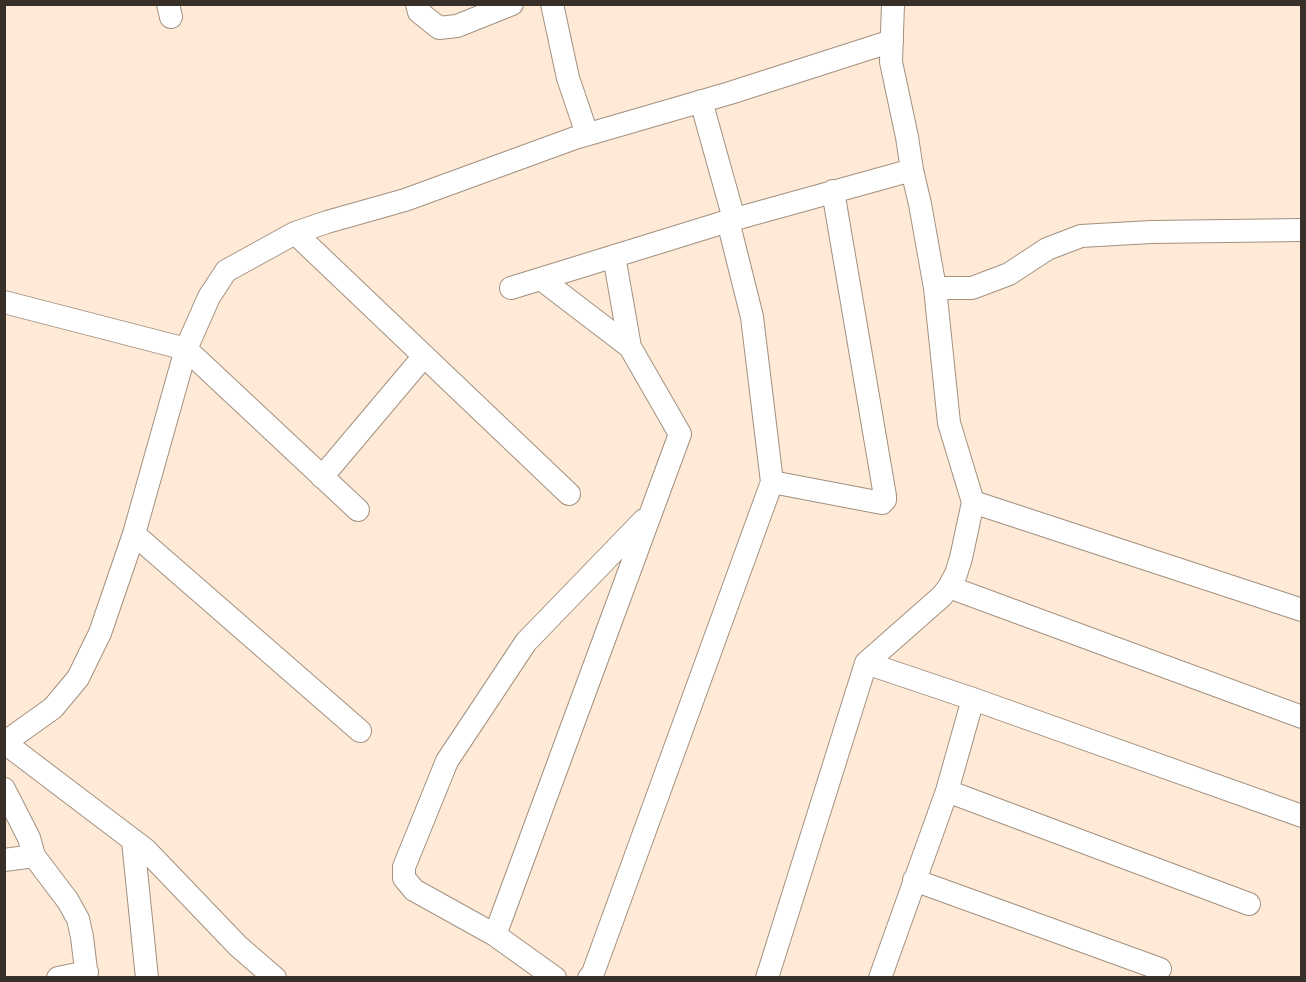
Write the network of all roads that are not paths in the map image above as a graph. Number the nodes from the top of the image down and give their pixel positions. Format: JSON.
{"nodes":[{"id":1,"x":417,"y":4,"type":"edge"},
{"id":2,"x":512,"y":4,"type":"edge"},
{"id":3,"x":552,"y":4,"type":"edge"},
{"id":4,"x":893,"y":4,"type":"edge"},
{"id":5,"x":892,"y":41,"type":"junction"},
{"id":6,"x":701,"y":101,"type":"junction"},
{"id":7,"x":587,"y":134,"type":"junction"},
{"id":8,"x":912,"y":170,"type":"junction"},
{"id":9,"x":833,"y":191,"type":"junction"},
{"id":10,"x":731,"y":220,"type":"junction"},
{"id":11,"x":1302,"y":230,"type":"edge"},
{"id":12,"x":294,"y":233,"type":"junction"},
{"id":13,"x":614,"y":256,"type":"junction"},
{"id":14,"x":541,"y":279,"type":"junction"},
{"id":15,"x":511,"y":288,"type":"dead end"},
{"id":16,"x":935,"y":288,"type":"junction"},
{"id":17,"x":4,"y":303,"type":"edge"},
{"id":18,"x":630,"y":347,"type":"junction"},
{"id":19,"x":186,"y":349,"type":"junction"},
{"id":20,"x":424,"y":356,"type":"junction"},
{"id":21,"x":322,"y":477,"type":"junction"},
{"id":22,"x":772,"y":482,"type":"junction"},
{"id":23,"x":569,"y":495,"type":"dead end"},
{"id":24,"x":973,"y":502,"type":"junction"},
{"id":25,"x":358,"y":510,"type":"dead end"},
{"id":26,"x":651,"y":513,"type":"junction"},
{"id":27,"x":134,"y":534,"type":"junction"},
{"id":28,"x":949,"y":587,"type":"junction"},
{"id":29,"x":1302,"y":610,"type":"edge"},
{"id":30,"x":866,"y":663,"type":"junction"},
{"id":31,"x":973,"y":699,"type":"junction"},
{"id":32,"x":1302,"y":717,"type":"edge"},
{"id":33,"x":360,"y":731,"type":"dead end"},
{"id":34,"x":5,"y":743,"type":"edge"},
{"id":35,"x":4,"y":789,"type":"edge"},
{"id":36,"x":946,"y":791,"type":"junction"},
{"id":37,"x":1302,"y":816,"type":"edge"},
{"id":38,"x":133,"y":840,"type":"junction"},
{"id":39,"x":34,"y":856,"type":"junction"},
{"id":40,"x":4,"y":860,"type":"edge"},
{"id":41,"x":914,"y":880,"type":"junction"},
{"id":42,"x":1249,"y":904,"type":"dead end"},
{"id":43,"x":495,"y":934,"type":"junction"},
{"id":44,"x":1160,"y":969,"type":"dead end"},
{"id":45,"x":87,"y":975,"type":"edge"},
{"id":46,"x":58,"y":978,"type":"edge"},
{"id":47,"x":147,"y":978,"type":"edge"},
{"id":48,"x":275,"y":978,"type":"edge"},
{"id":49,"x":555,"y":978,"type":"edge"},
{"id":50,"x":589,"y":978,"type":"edge"},
{"id":51,"x":766,"y":978,"type":"edge"},
{"id":52,"x":880,"y":978,"type":"edge"}],
"edges":[{"from":1,"to":2,"type":"street"},
{"from":3,"to":7,"type":"street"},
{"from":4,"to":5,"type":"street"},
{"from":5,"to":6,"type":"street"},
{"from":5,"to":8,"type":"street"},
{"from":6,"to":7,"type":"street"},
{"from":6,"to":10,"type":"street"},
{"from":7,"to":12,"type":"street"},
{"from":8,"to":9,"type":"street"},
{"from":8,"to":16,"type":"street"},
{"from":9,"to":10,"type":"street"},
{"from":9,"to":22,"type":"street"},
{"from":10,"to":13,"type":"street"},
{"from":10,"to":22,"type":"street"},
{"from":11,"to":16,"type":"street"},
{"from":12,"to":19,"type":"street"},
{"from":12,"to":20,"type":"street"},
{"from":13,"to":14,"type":"street"},
{"from":13,"to":18,"type":"street"},
{"from":14,"to":15,"type":"street"},
{"from":14,"to":18,"type":"street"},
{"from":16,"to":24,"type":"street"},
{"from":17,"to":19,"type":"street"},
{"from":18,"to":26,"type":"street"},
{"from":19,"to":21,"type":"street"},
{"from":19,"to":27,"type":"street"},
{"from":20,"to":21,"type":"street"},
{"from":20,"to":23,"type":"street"},
{"from":21,"to":25,"type":"street"},
{"from":22,"to":50,"type":"street"},
{"from":24,"to":28,"type":"street"},
{"from":24,"to":29,"type":"street"},
{"from":26,"to":43,"type":"street"},
{"from":26,"to":43,"type":"street"},
{"from":27,"to":33,"type":"street"},
{"from":27,"to":34,"type":"street"},
{"from":28,"to":30,"type":"street"},
{"from":28,"to":32,"type":"street"},
{"from":30,"to":31,"type":"street"},
{"from":30,"to":51,"type":"street"},
{"from":31,"to":36,"type":"street"},
{"from":31,"to":37,"type":"street"},
{"from":34,"to":38,"type":"street"},
{"from":35,"to":39,"type":"street"},
{"from":36,"to":41,"type":"street"},
{"from":36,"to":42,"type":"street"},
{"from":38,"to":47,"type":"street"},
{"from":38,"to":48,"type":"street"},
{"from":39,"to":40,"type":"street"},
{"from":39,"to":45,"type":"street"},
{"from":41,"to":44,"type":"street"},
{"from":41,"to":52,"type":"street"},
{"from":43,"to":49,"type":"street"},
{"from":45,"to":46,"type":"street"}]}
